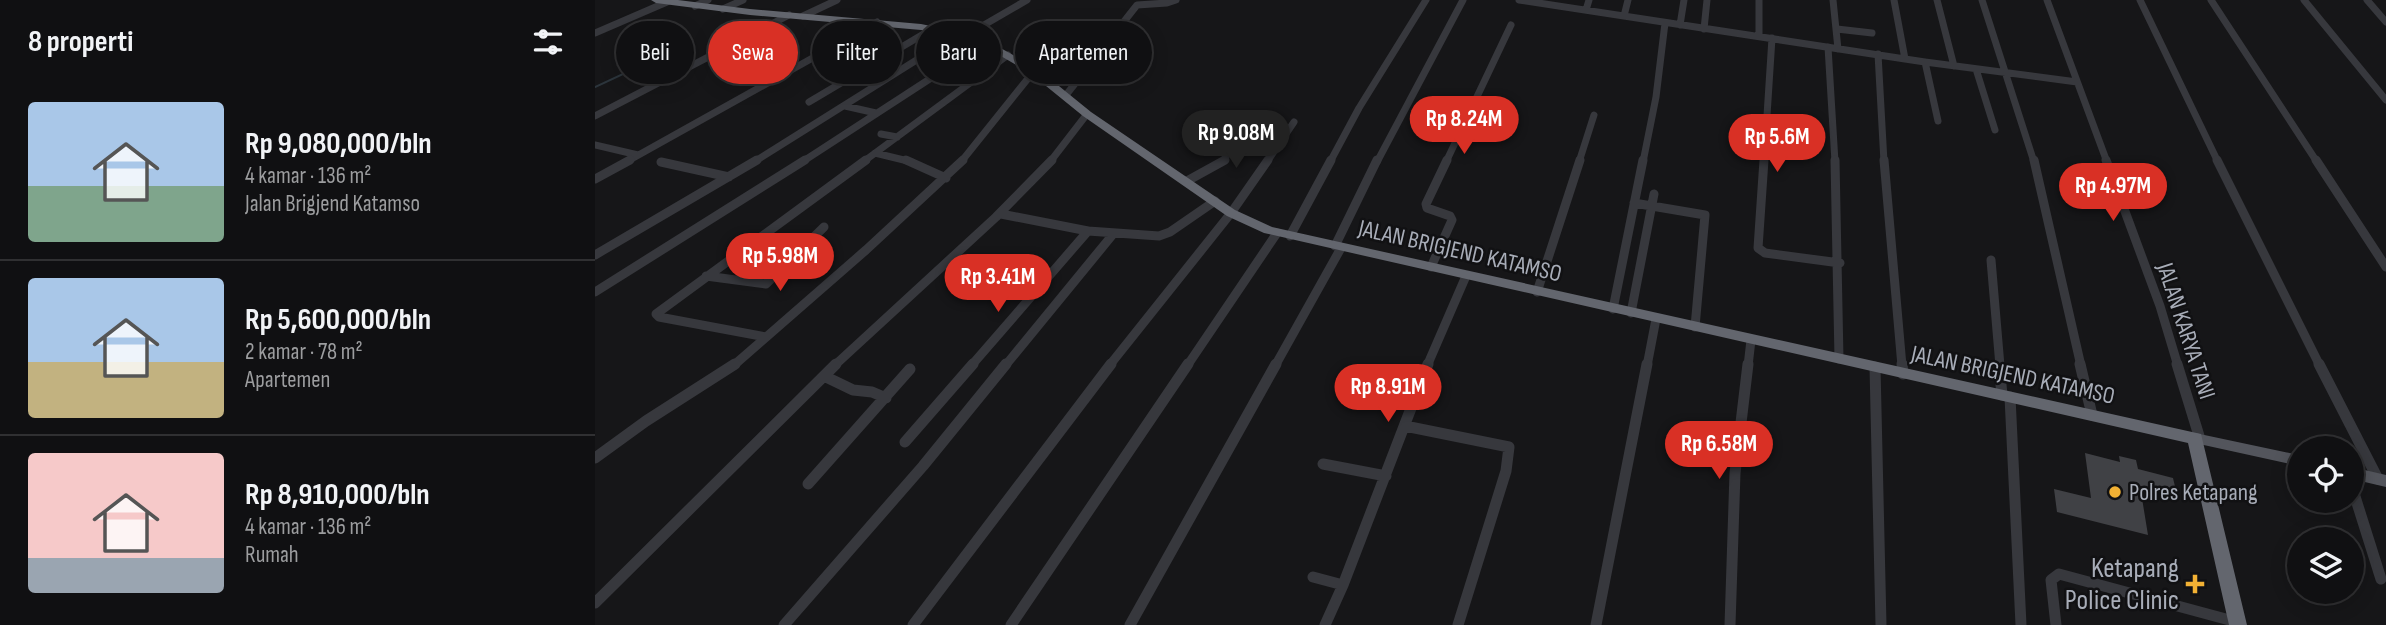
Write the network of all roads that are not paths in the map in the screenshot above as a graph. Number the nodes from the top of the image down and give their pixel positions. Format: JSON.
{"nodes":[{"id":1,"x":708,"y":0,"type":"edge"},
{"id":2,"x":743,"y":0,"type":"edge"},
{"id":3,"x":837,"y":0,"type":"edge"},
{"id":4,"x":1027,"y":0,"type":"edge"},
{"id":5,"x":1176,"y":0,"type":"edge"},
{"id":6,"x":1426,"y":0,"type":"edge"},
{"id":7,"x":1463,"y":0,"type":"edge"},
{"id":8,"x":1522,"y":0,"type":"edge"},
{"id":9,"x":1589,"y":0,"type":"edge"},
{"id":10,"x":1628,"y":0,"type":"edge"},
{"id":11,"x":1684,"y":0,"type":"edge"},
{"id":12,"x":1707,"y":0,"type":"edge"},
{"id":13,"x":1759,"y":0,"type":"edge"},
{"id":14,"x":1833,"y":0,"type":"edge"},
{"id":15,"x":1894,"y":0,"type":"edge"},
{"id":16,"x":1937,"y":0,"type":"edge"},
{"id":17,"x":1982,"y":0,"type":"edge"},
{"id":18,"x":2047,"y":0,"type":"edge"},
{"id":19,"x":2140,"y":0,"type":"edge"},
{"id":20,"x":2211,"y":0,"type":"edge"},
{"id":21,"x":2304,"y":0,"type":"edge"},
{"id":22,"x":2367,"y":0,"type":"edge"},
{"id":23,"x":661,"y":1,"type":"edge"},
{"id":24,"x":695,"y":6,"type":"junction"},
{"id":25,"x":723,"y":9,"type":"junction"},
{"id":26,"x":1586,"y":10,"type":"junction"},
{"id":27,"x":796,"y":16,"type":"junction"},
{"id":28,"x":1624,"y":16,"type":"junction"},
{"id":29,"x":864,"y":21,"type":"edge"},
{"id":30,"x":988,"y":21,"type":"edge"},
{"id":31,"x":2386,"y":22,"type":"edge"},
{"id":32,"x":1665,"y":23,"type":"junction"},
{"id":33,"x":1511,"y":25,"type":"dead end"},
{"id":34,"x":1680,"y":25,"type":"junction"},
{"id":35,"x":1704,"y":29,"type":"junction"},
{"id":36,"x":1837,"y":29,"type":"junction"},
{"id":37,"x":595,"y":33,"type":"edge"},
{"id":38,"x":1872,"y":33,"type":"dead end"},
{"id":39,"x":1759,"y":36,"type":"junction"},
{"id":40,"x":916,"y":38,"type":"edge"},
{"id":41,"x":1772,"y":38,"type":"junction"},
{"id":42,"x":1828,"y":47,"type":"junction"},
{"id":43,"x":1838,"y":48,"type":"junction"},
{"id":44,"x":1001,"y":51,"type":"edge"},
{"id":45,"x":1878,"y":54,"type":"junction"},
{"id":46,"x":1008,"y":55,"type":"junction"},
{"id":47,"x":812,"y":58,"type":"edge"},
{"id":48,"x":1015,"y":59,"type":"edge"},
{"id":49,"x":1905,"y":59,"type":"junction"},
{"id":50,"x":1925,"y":62,"type":"junction"},
{"id":51,"x":916,"y":63,"type":"edge"},
{"id":52,"x":1954,"y":66,"type":"junction"},
{"id":53,"x":1976,"y":69,"type":"junction"},
{"id":54,"x":2006,"y":74,"type":"junction"},
{"id":55,"x":2077,"y":82,"type":"junction"},
{"id":56,"x":921,"y":84,"type":"edge"},
{"id":57,"x":1023,"y":84,"type":"edge"},
{"id":58,"x":1051,"y":84,"type":"edge"},
{"id":59,"x":1066,"y":95,"type":"junction"},
{"id":60,"x":2386,"y":100,"type":"edge"},
{"id":61,"x":809,"y":102,"type":"dead end"},
{"id":62,"x":845,"y":106,"type":"junction"},
{"id":63,"x":876,"y":113,"type":"junction"},
{"id":64,"x":1087,"y":114,"type":"junction"},
{"id":65,"x":1594,"y":115,"type":"dead end"},
{"id":66,"x":595,"y":116,"type":"edge"},
{"id":67,"x":1938,"y":121,"type":"dead end"},
{"id":68,"x":1294,"y":122,"type":"dead end"},
{"id":69,"x":1995,"y":130,"type":"dead end"},
{"id":70,"x":881,"y":134,"type":"dead end"},
{"id":71,"x":897,"y":137,"type":"junction"},
{"id":72,"x":595,"y":145,"type":"edge"},
{"id":73,"x":1278,"y":148,"type":"junction"},
{"id":74,"x":876,"y":153,"type":"junction"},
{"id":75,"x":638,"y":155,"type":"junction"},
{"id":76,"x":661,"y":162,"type":"dead end"},
{"id":77,"x":729,"y":177,"type":"junction"},
{"id":78,"x":946,"y":178,"type":"junction"},
{"id":79,"x":595,"y":180,"type":"edge"},
{"id":80,"x":1187,"y":181,"type":"junction"},
{"id":81,"x":1654,"y":194,"type":"dead end"},
{"id":82,"x":1215,"y":201,"type":"junction"},
{"id":83,"x":1634,"y":203,"type":"junction"},
{"id":84,"x":1651,"y":205,"type":"junction"},
{"id":85,"x":1231,"y":213,"type":"junction"},
{"id":86,"x":1001,"y":214,"type":"junction"},
{"id":87,"x":824,"y":227,"type":"dead end"},
{"id":88,"x":1088,"y":231,"type":"junction"},
{"id":89,"x":1114,"y":233,"type":"junction"},
{"id":90,"x":1283,"y":234,"type":"junction"},
{"id":91,"x":1338,"y":247,"type":"junction"},
{"id":92,"x":595,"y":255,"type":"edge"},
{"id":93,"x":1991,"y":260,"type":"dead end"},
{"id":94,"x":1840,"y":263,"type":"junction"},
{"id":95,"x":1431,"y":267,"type":"junction"},
{"id":96,"x":2386,"y":267,"type":"edge"},
{"id":97,"x":706,"y":276,"type":"junction"},
{"id":98,"x":1466,"y":276,"type":"junction"},
{"id":99,"x":595,"y":292,"type":"edge"},
{"id":100,"x":1538,"y":292,"type":"junction"},
{"id":101,"x":1613,"y":309,"type":"junction"},
{"id":102,"x":1631,"y":313,"type":"junction"},
{"id":103,"x":1656,"y":319,"type":"junction"},
{"id":104,"x":1695,"y":327,"type":"junction"},
{"id":105,"x":766,"y":337,"type":"junction"},
{"id":106,"x":1751,"y":340,"type":"junction"},
{"id":107,"x":1839,"y":359,"type":"junction"},
{"id":108,"x":1875,"y":367,"type":"junction"},
{"id":109,"x":911,"y":369,"type":"dead end"},
{"id":110,"x":1903,"y":374,"type":"junction"},
{"id":111,"x":824,"y":376,"type":"junction"},
{"id":112,"x":2006,"y":396,"type":"junction"},
{"id":113,"x":885,"y":398,"type":"junction"},
{"id":114,"x":2092,"y":415,"type":"junction"},
{"id":115,"x":1405,"y":426,"type":"junction"},
{"id":116,"x":2197,"y":439,"type":"junction"},
{"id":117,"x":905,"y":442,"type":"dead end"},
{"id":118,"x":595,"y":458,"type":"edge"},
{"id":119,"x":2287,"y":458,"type":"edge"},
{"id":120,"x":1323,"y":464,"type":"dead end"},
{"id":121,"x":1386,"y":476,"type":"junction"},
{"id":122,"x":2364,"y":476,"type":"edge"},
{"id":123,"x":2382,"y":480,"type":"edge"},
{"id":124,"x":808,"y":484,"type":"dead end"},
{"id":125,"x":2360,"y":513,"type":"edge"},
{"id":126,"x":1313,"y":577,"type":"dead end"},
{"id":127,"x":2381,"y":579,"type":"dead end"},
{"id":128,"x":1343,"y":585,"type":"junction"},
{"id":129,"x":595,"y":603,"type":"edge"},
{"id":130,"x":2238,"y":623,"type":"edge"},
{"id":131,"x":784,"y":625,"type":"edge"},
{"id":132,"x":913,"y":625,"type":"edge"},
{"id":133,"x":1010,"y":625,"type":"edge"},
{"id":134,"x":1130,"y":625,"type":"edge"},
{"id":135,"x":1325,"y":625,"type":"edge"},
{"id":136,"x":1458,"y":625,"type":"edge"},
{"id":137,"x":1596,"y":625,"type":"edge"},
{"id":138,"x":1730,"y":625,"type":"edge"},
{"id":139,"x":1881,"y":625,"type":"edge"},
{"id":140,"x":2021,"y":625,"type":"edge"},
{"id":141,"x":2056,"y":625,"type":"edge"}],
"edges":[{"from":1,"to":24,"type":"street"},
{"from":2,"to":25,"type":"street"},
{"from":3,"to":27,"type":"street"},
{"from":4,"to":30,"type":"street"},
{"from":5,"to":59,"type":"street"},
{"from":6,"to":90,"type":"street"},
{"from":7,"to":91,"type":"street"},
{"from":8,"to":26,"type":"street"},
{"from":9,"to":26,"type":"street"},
{"from":10,"to":28,"type":"street"},
{"from":11,"to":34,"type":"street"},
{"from":12,"to":35,"type":"street"},
{"from":13,"to":39,"type":"street"},
{"from":14,"to":36,"type":"street"},
{"from":15,"to":49,"type":"street"},
{"from":16,"to":52,"type":"street"},
{"from":17,"to":54,"type":"street"},
{"from":18,"to":55,"type":"street","name":"JALAN KARYA TANI"},
{"from":19,"to":123,"type":"street"},
{"from":20,"to":96,"type":"street"},
{"from":21,"to":60,"type":"street"},
{"from":22,"to":31,"type":"street"},
{"from":23,"to":24,"type":"highway","name":"JALAN BRIGJEND KATAMSO"},
{"from":23,"to":37,"type":"street"},
{"from":24,"to":25,"type":"highway","name":"JALAN BRIGJEND KATAMSO"},
{"from":25,"to":27,"type":"highway","name":"JALAN BRIGJEND KATAMSO"},
{"from":26,"to":28,"type":"street"},
{"from":27,"to":29,"type":"highway","name":"JALAN BRIGJEND KATAMSO"},
{"from":27,"to":66,"type":"street"},
{"from":28,"to":32,"type":"street"},
{"from":32,"to":34,"type":"street"},
{"from":32,"to":83,"type":"street"},
{"from":33,"to":95,"type":"street"},
{"from":34,"to":35,"type":"street"},
{"from":35,"to":39,"type":"street"},
{"from":36,"to":38,"type":"street"},
{"from":36,"to":43,"type":"street"},
{"from":39,"to":41,"type":"street"},
{"from":40,"to":61,"type":"street"},
{"from":41,"to":42,"type":"street"},
{"from":41,"to":94,"type":"street"},
{"from":42,"to":43,"type":"street"},
{"from":42,"to":94,"type":"street"},
{"from":43,"to":45,"type":"street"},
{"from":44,"to":46,"type":"highway","name":"JALAN BRIGJEND KATAMSO"},
{"from":45,"to":49,"type":"street"},
{"from":45,"to":110,"type":"street"},
{"from":46,"to":48,"type":"highway","name":"JALAN BRIGJEND KATAMSO"},
{"from":46,"to":71,"type":"street"},
{"from":47,"to":75,"type":"street"},
{"from":49,"to":50,"type":"street"},
{"from":50,"to":52,"type":"street"},
{"from":50,"to":67,"type":"street"},
{"from":51,"to":62,"type":"street"},
{"from":52,"to":53,"type":"street"},
{"from":53,"to":54,"type":"street"},
{"from":53,"to":69,"type":"street"},
{"from":54,"to":55,"type":"street"},
{"from":54,"to":114,"type":"street"},
{"from":55,"to":116,"type":"street","name":"JALAN KARYA TANI"},
{"from":56,"to":63,"type":"street"},
{"from":57,"to":78,"type":"street"},
{"from":58,"to":59,"type":"highway","name":"JALAN BRIGJEND KATAMSO"},
{"from":59,"to":64,"type":"highway","name":"JALAN BRIGJEND KATAMSO"},
{"from":62,"to":63,"type":"street"},
{"from":62,"to":77,"type":"street"},
{"from":63,"to":99,"type":"street"},
{"from":64,"to":80,"type":"highway","name":"JALAN BRIGJEND KATAMSO"},
{"from":64,"to":86,"type":"street"},
{"from":65,"to":100,"type":"street"},
{"from":68,"to":73,"type":"street"},
{"from":70,"to":71,"type":"street"},
{"from":71,"to":74,"type":"street"},
{"from":72,"to":75,"type":"street"},
{"from":73,"to":80,"type":"street"},
{"from":73,"to":85,"type":"street"},
{"from":74,"to":78,"type":"street"},
{"from":74,"to":97,"type":"street"},
{"from":75,"to":79,"type":"street"},
{"from":76,"to":77,"type":"street"},
{"from":77,"to":92,"type":"street"},
{"from":78,"to":105,"type":"street"},
{"from":80,"to":82,"type":"highway","name":"JALAN BRIGJEND KATAMSO"},
{"from":81,"to":84,"type":"street"},
{"from":82,"to":85,"type":"highway","name":"JALAN BRIGJEND KATAMSO"},
{"from":82,"to":89,"type":"street"},
{"from":83,"to":84,"type":"street"},
{"from":83,"to":101,"type":"street"},
{"from":84,"to":102,"type":"street"},
{"from":84,"to":104,"type":"street"},
{"from":85,"to":90,"type":"highway","name":"JALAN BRIGJEND KATAMSO"},
{"from":85,"to":132,"type":"street"},
{"from":86,"to":88,"type":"street"},
{"from":86,"to":111,"type":"street"},
{"from":87,"to":97,"type":"street"},
{"from":88,"to":89,"type":"street"},
{"from":88,"to":117,"type":"street"},
{"from":89,"to":131,"type":"street"},
{"from":90,"to":91,"type":"highway","name":"JALAN BRIGJEND KATAMSO"},
{"from":90,"to":133,"type":"street"},
{"from":91,"to":95,"type":"highway","name":"JALAN BRIGJEND KATAMSO"},
{"from":91,"to":134,"type":"street"},
{"from":93,"to":112,"type":"street"},
{"from":94,"to":107,"type":"street"},
{"from":95,"to":98,"type":"highway","name":"JALAN BRIGJEND KATAMSO"},
{"from":97,"to":105,"type":"street"},
{"from":98,"to":100,"type":"highway","name":"JALAN BRIGJEND KATAMSO"},
{"from":98,"to":115,"type":"street"},
{"from":100,"to":101,"type":"highway","name":"JALAN BRIGJEND KATAMSO"},
{"from":101,"to":102,"type":"highway","name":"JALAN BRIGJEND KATAMSO"},
{"from":102,"to":103,"type":"highway","name":"JALAN BRIGJEND KATAMSO"},
{"from":103,"to":104,"type":"highway","name":"JALAN BRIGJEND KATAMSO"},
{"from":103,"to":137,"type":"street"},
{"from":104,"to":106,"type":"highway","name":"JALAN BRIGJEND KATAMSO"},
{"from":105,"to":118,"type":"street"},
{"from":106,"to":107,"type":"highway","name":"JALAN BRIGJEND KATAMSO"},
{"from":106,"to":138,"type":"street"},
{"from":107,"to":108,"type":"highway","name":"JALAN BRIGJEND KATAMSO"},
{"from":108,"to":110,"type":"highway","name":"JALAN BRIGJEND KATAMSO"},
{"from":108,"to":139,"type":"street"},
{"from":109,"to":113,"type":"street"},
{"from":110,"to":112,"type":"highway","name":"JALAN BRIGJEND KATAMSO"},
{"from":111,"to":113,"type":"street"},
{"from":111,"to":129,"type":"street"},
{"from":112,"to":114,"type":"highway","name":"JALAN BRIGJEND KATAMSO"},
{"from":112,"to":140,"type":"street"},
{"from":113,"to":124,"type":"street"},
{"from":114,"to":116,"type":"highway","name":"JALAN BRIGJEND KATAMSO"},
{"from":115,"to":121,"type":"street"},
{"from":115,"to":136,"type":"street"},
{"from":116,"to":119,"type":"main road","name":"JALAN BRIGJEND KATAMSO"},
{"from":116,"to":130,"type":"highway"},
{"from":120,"to":121,"type":"street"},
{"from":121,"to":128,"type":"street"},
{"from":122,"to":123,"type":"main road"},
{"from":125,"to":127,"type":"street"},
{"from":126,"to":128,"type":"street"},
{"from":128,"to":135,"type":"street"},
{"from":130,"to":141,"type":"street"}]}
